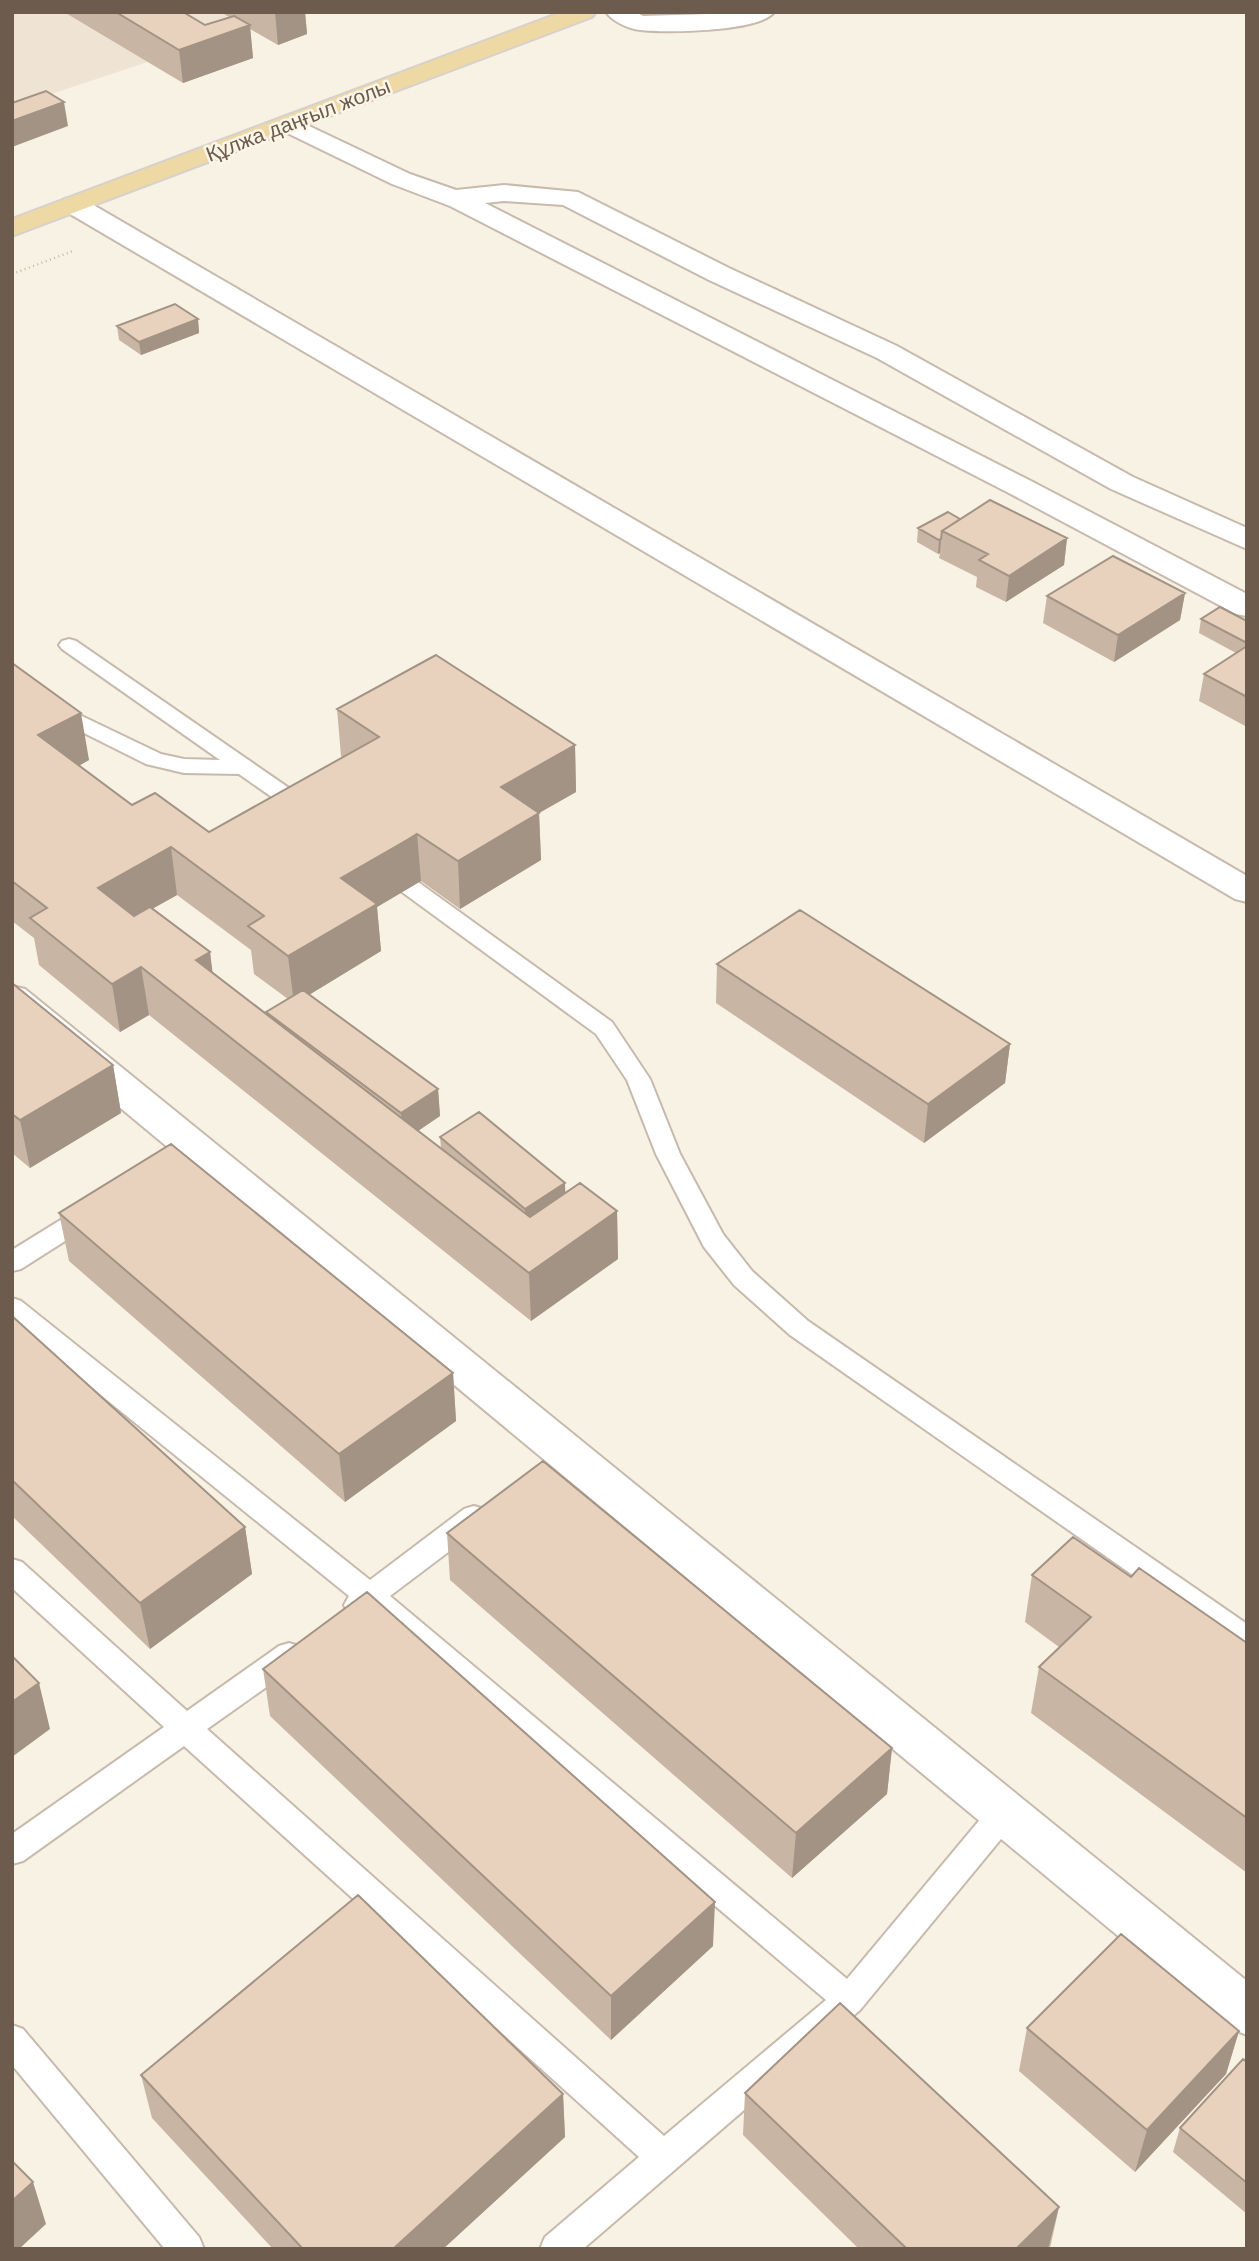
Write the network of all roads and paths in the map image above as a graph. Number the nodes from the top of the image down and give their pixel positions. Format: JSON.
{"nodes":[{"id":1,"x":584,"y":12,"type":"edge"},
{"id":2,"x":618,"y":12,"type":"edge"},
{"id":3,"x":762,"y":12,"type":"edge"},
{"id":4,"x":288,"y":124,"type":"junction"},
{"id":5,"x":455,"y":198,"type":"junction"},
{"id":6,"x":74,"y":205,"type":"junction"},
{"id":7,"x":12,"y":228,"type":"edge"},
{"id":8,"x":121,"y":232,"type":"junction"},
{"id":9,"x":12,"y":274,"type":"edge"},
{"id":10,"x":1033,"y":494,"type":"junction"},
{"id":11,"x":1180,"y":509,"type":"junction"},
{"id":12,"x":1247,"y":540,"type":"edge"},
{"id":13,"x":1247,"y":607,"type":"edge"},
{"id":14,"x":69,"y":645,"type":"dead end"},
{"id":15,"x":12,"y":685,"type":"edge"},
{"id":16,"x":244,"y":767,"type":"junction"},
{"id":17,"x":320,"y":820,"type":"edge"},
{"id":18,"x":410,"y":887,"type":"dead end"},
{"id":19,"x":1247,"y":891,"type":"edge"},
{"id":20,"x":12,"y":998,"type":"edge"},
{"id":21,"x":103,"y":1205,"type":"edge"},
{"id":22,"x":12,"y":1262,"type":"edge"},
{"id":23,"x":12,"y":1308,"type":"edge"},
{"id":24,"x":499,"y":1499,"type":"edge"},
{"id":25,"x":12,"y":1570,"type":"edge"},
{"id":26,"x":370,"y":1596,"type":"junction"},
{"id":27,"x":1247,"y":1640,"type":"edge"},
{"id":28,"x":187,"y":1730,"type":"junction"},
{"id":29,"x":1004,"y":1813,"type":"junction"},
{"id":30,"x":12,"y":1851,"type":"edge"},
{"id":31,"x":849,"y":2000,"type":"junction"},
{"id":32,"x":1247,"y":2012,"type":"edge"},
{"id":33,"x":12,"y":2040,"type":"edge"},
{"id":34,"x":663,"y":2157,"type":"junction"},
{"id":35,"x":187,"y":2249,"type":"edge"},
{"id":36,"x":557,"y":2249,"type":"edge"}],
"edges":[{"from":1,"to":4,"type":"main road","name":"Құлжа даңғыл жолы"},
{"from":2,"to":3,"type":"street"},
{"from":4,"to":5,"type":"street"},
{"from":4,"to":6,"type":"main road","name":"Құлжа даңғыл жолы"},
{"from":5,"to":10,"type":"street"},
{"from":5,"to":11,"type":"street"},
{"from":6,"to":7,"type":"main road","name":"Құлжа даңғыл жолы"},
{"from":6,"to":8,"type":"street"},
{"from":8,"to":9,"type":"path"},
{"from":8,"to":19,"type":"street"},
{"from":10,"to":11,"type":"street"},
{"from":10,"to":13,"type":"street"},
{"from":11,"to":12,"type":"street"},
{"from":14,"to":16,"type":"lane"},
{"from":15,"to":16,"type":"lane"},
{"from":16,"to":17,"type":"lane"},
{"from":18,"to":27,"type":"lane"},
{"from":20,"to":29,"type":"street"},
{"from":21,"to":22,"type":"lane"},
{"from":23,"to":26,"type":"lane"},
{"from":24,"to":26,"type":"lane"},
{"from":25,"to":28,"type":"lane"},
{"from":26,"to":28,"type":"lane"},
{"from":26,"to":31,"type":"lane"},
{"from":28,"to":30,"type":"lane"},
{"from":28,"to":34,"type":"lane"},
{"from":29,"to":31,"type":"lane"},
{"from":29,"to":32,"type":"street"},
{"from":31,"to":34,"type":"lane"},
{"from":33,"to":35,"type":"lane"},
{"from":34,"to":36,"type":"lane"}]}
